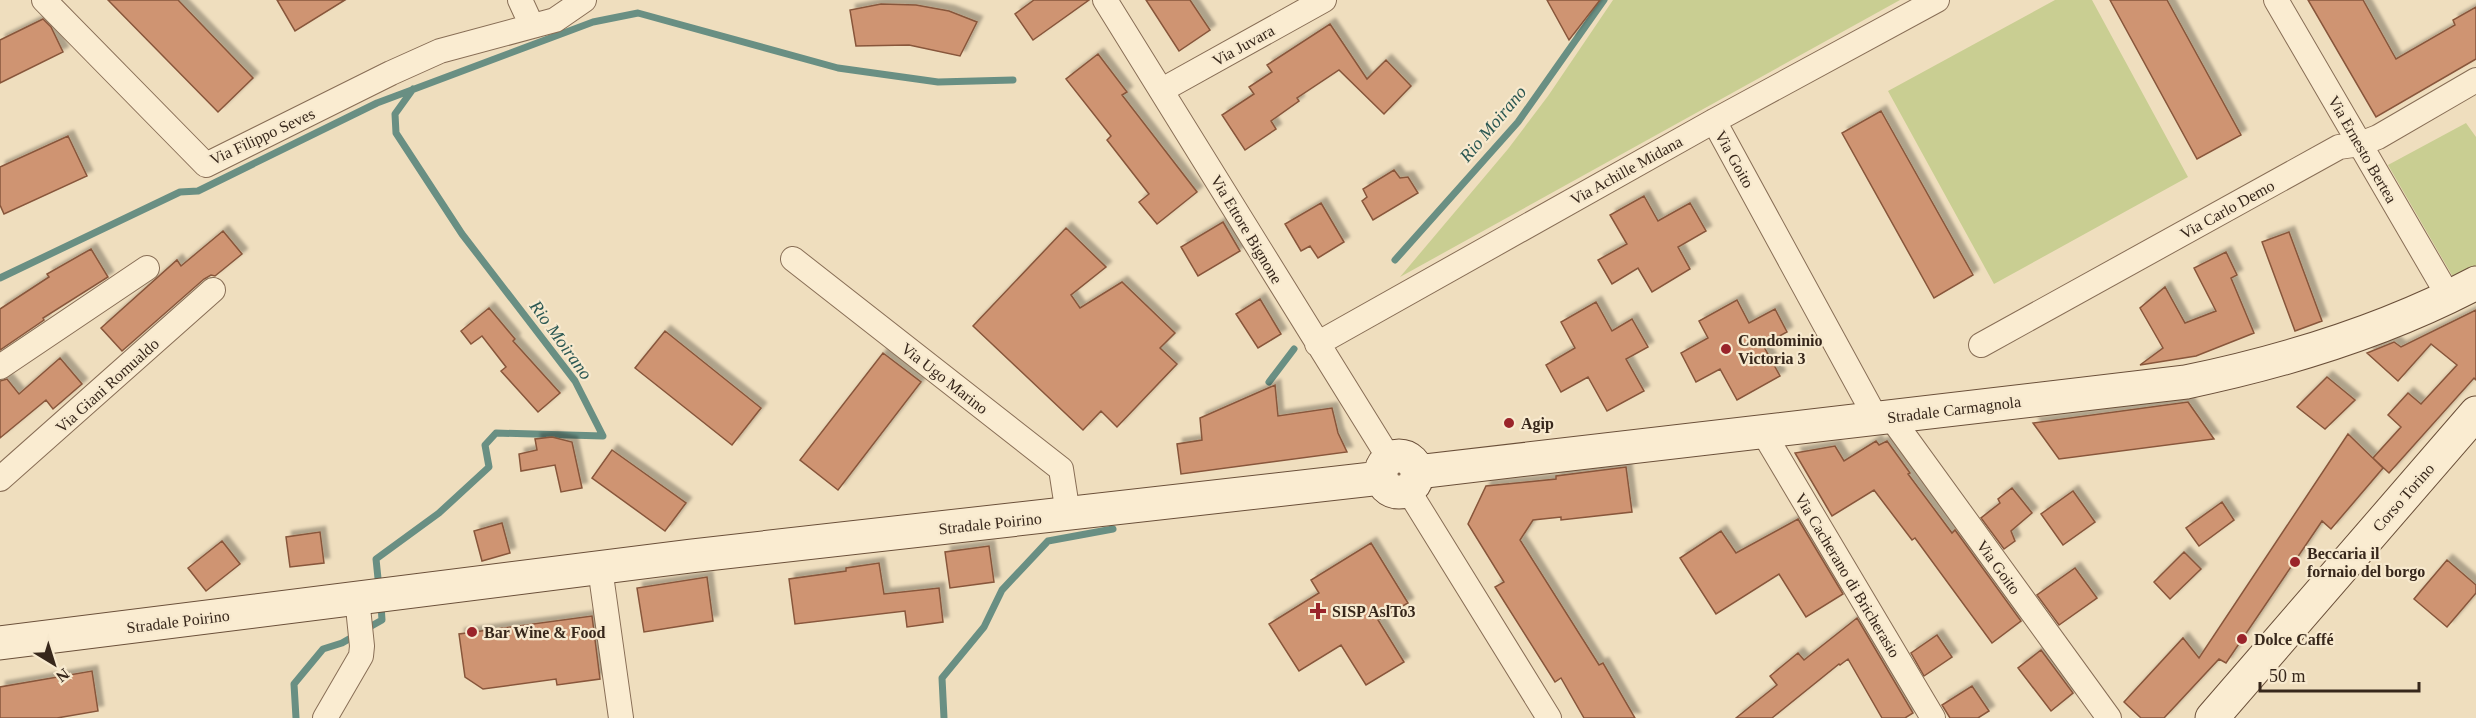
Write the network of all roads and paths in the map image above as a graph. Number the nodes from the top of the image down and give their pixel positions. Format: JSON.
{"nodes":[{"id":1,"x":44,"y":0,"type":"edge"},
{"id":2,"x":520,"y":0,"type":"edge"},
{"id":3,"x":584,"y":0,"type":"edge"},
{"id":4,"x":1105,"y":0,"type":"edge"},
{"id":5,"x":1324,"y":0,"type":"edge"},
{"id":6,"x":1937,"y":0,"type":"edge"},
{"id":7,"x":2276,"y":0,"type":"edge"},
{"id":8,"x":532,"y":26,"type":"junction"},
{"id":9,"x":2476,"y":80,"type":"edge"},
{"id":10,"x":1162,"y":90,"type":"junction"},
{"id":11,"x":1714,"y":121,"type":"junction"},
{"id":12,"x":2361,"y":144,"type":"junction"},
{"id":13,"x":793,"y":259,"type":"dead end"},
{"id":14,"x":147,"y":268,"type":"dead end"},
{"id":15,"x":213,"y":290,"type":"dead end"},
{"id":16,"x":2463,"y":290,"type":"edge"},
{"id":17,"x":1317,"y":344,"type":"junction"},
{"id":18,"x":1981,"y":345,"type":"dead end"},
{"id":19,"x":0,"y":367,"type":"edge"},
{"id":20,"x":2476,"y":413,"type":"edge"},
{"id":21,"x":1883,"y":417,"type":"junction"},
{"id":22,"x":1763,"y":432,"type":"junction"},
{"id":23,"x":1399,"y":475,"type":"junction"},
{"id":24,"x":0,"y":479,"type":"edge"},
{"id":25,"x":1068,"y":514,"type":"junction"},
{"id":26,"x":600,"y":567,"type":"junction"},
{"id":27,"x":373,"y":601,"type":"junction"},
{"id":28,"x":0,"y":643,"type":"edge"},
{"id":29,"x":325,"y":718,"type":"edge"},
{"id":30,"x":621,"y":718,"type":"edge"},
{"id":31,"x":1549,"y":718,"type":"edge"},
{"id":32,"x":1933,"y":718,"type":"edge"},
{"id":33,"x":2109,"y":718,"type":"edge"},
{"id":34,"x":2212,"y":718,"type":"edge"}],
"edges":[{"from":1,"to":8,"type":"street","name":"Via Filippo Seves"},
{"from":2,"to":8,"type":"street"},
{"from":3,"to":8,"type":"street"},
{"from":4,"to":10,"type":"street","name":"Via Ettore Bignone"},
{"from":5,"to":10,"type":"street","name":"Via Juvara"},
{"from":6,"to":11,"type":"street","name":"Via Achille Midana"},
{"from":7,"to":12,"type":"street","name":"Via Ernesto Bertea"},
{"from":9,"to":12,"type":"street","name":"Via Carlo Demo"},
{"from":10,"to":17,"type":"street","name":"Via Ettore Bignone"},
{"from":11,"to":17,"type":"street","name":"Via Achille Midana"},
{"from":11,"to":21,"type":"street","name":"Via Goito"},
{"from":12,"to":16,"type":"street","name":"Via Ernesto Bertea"},
{"from":12,"to":18,"type":"street","name":"Via Carlo Demo"},
{"from":13,"to":25,"type":"street","name":"Via Ugo Marino"},
{"from":14,"to":19,"type":"street"},
{"from":15,"to":24,"type":"street","name":"Via Giani Romualdo"},
{"from":16,"to":21,"type":"main road","name":"Stradale Carmagnola"},
{"from":17,"to":23,"type":"street","name":"Via Ettore Bignone"},
{"from":20,"to":34,"type":"main road","name":"Corso Torino"},
{"from":21,"to":22,"type":"main road","name":"Stradale Carmagnola"},
{"from":21,"to":33,"type":"street","name":"Via Goito"},
{"from":22,"to":23,"type":"main road","name":"Stradale Carmagnola"},
{"from":22,"to":32,"type":"street","name":"Via Cacherano di Bricherasio"},
{"from":23,"to":25,"type":"main road","name":"Stradale Poirino"},
{"from":23,"to":31,"type":"street","name":"Via Ettore Bignone"},
{"from":25,"to":26,"type":"main road","name":"Stradale Poirino"},
{"from":26,"to":27,"type":"main road","name":"Stradale Poirino"},
{"from":26,"to":30,"type":"street"},
{"from":27,"to":28,"type":"main road","name":"Stradale Poirino"},
{"from":27,"to":29,"type":"street"}]}
